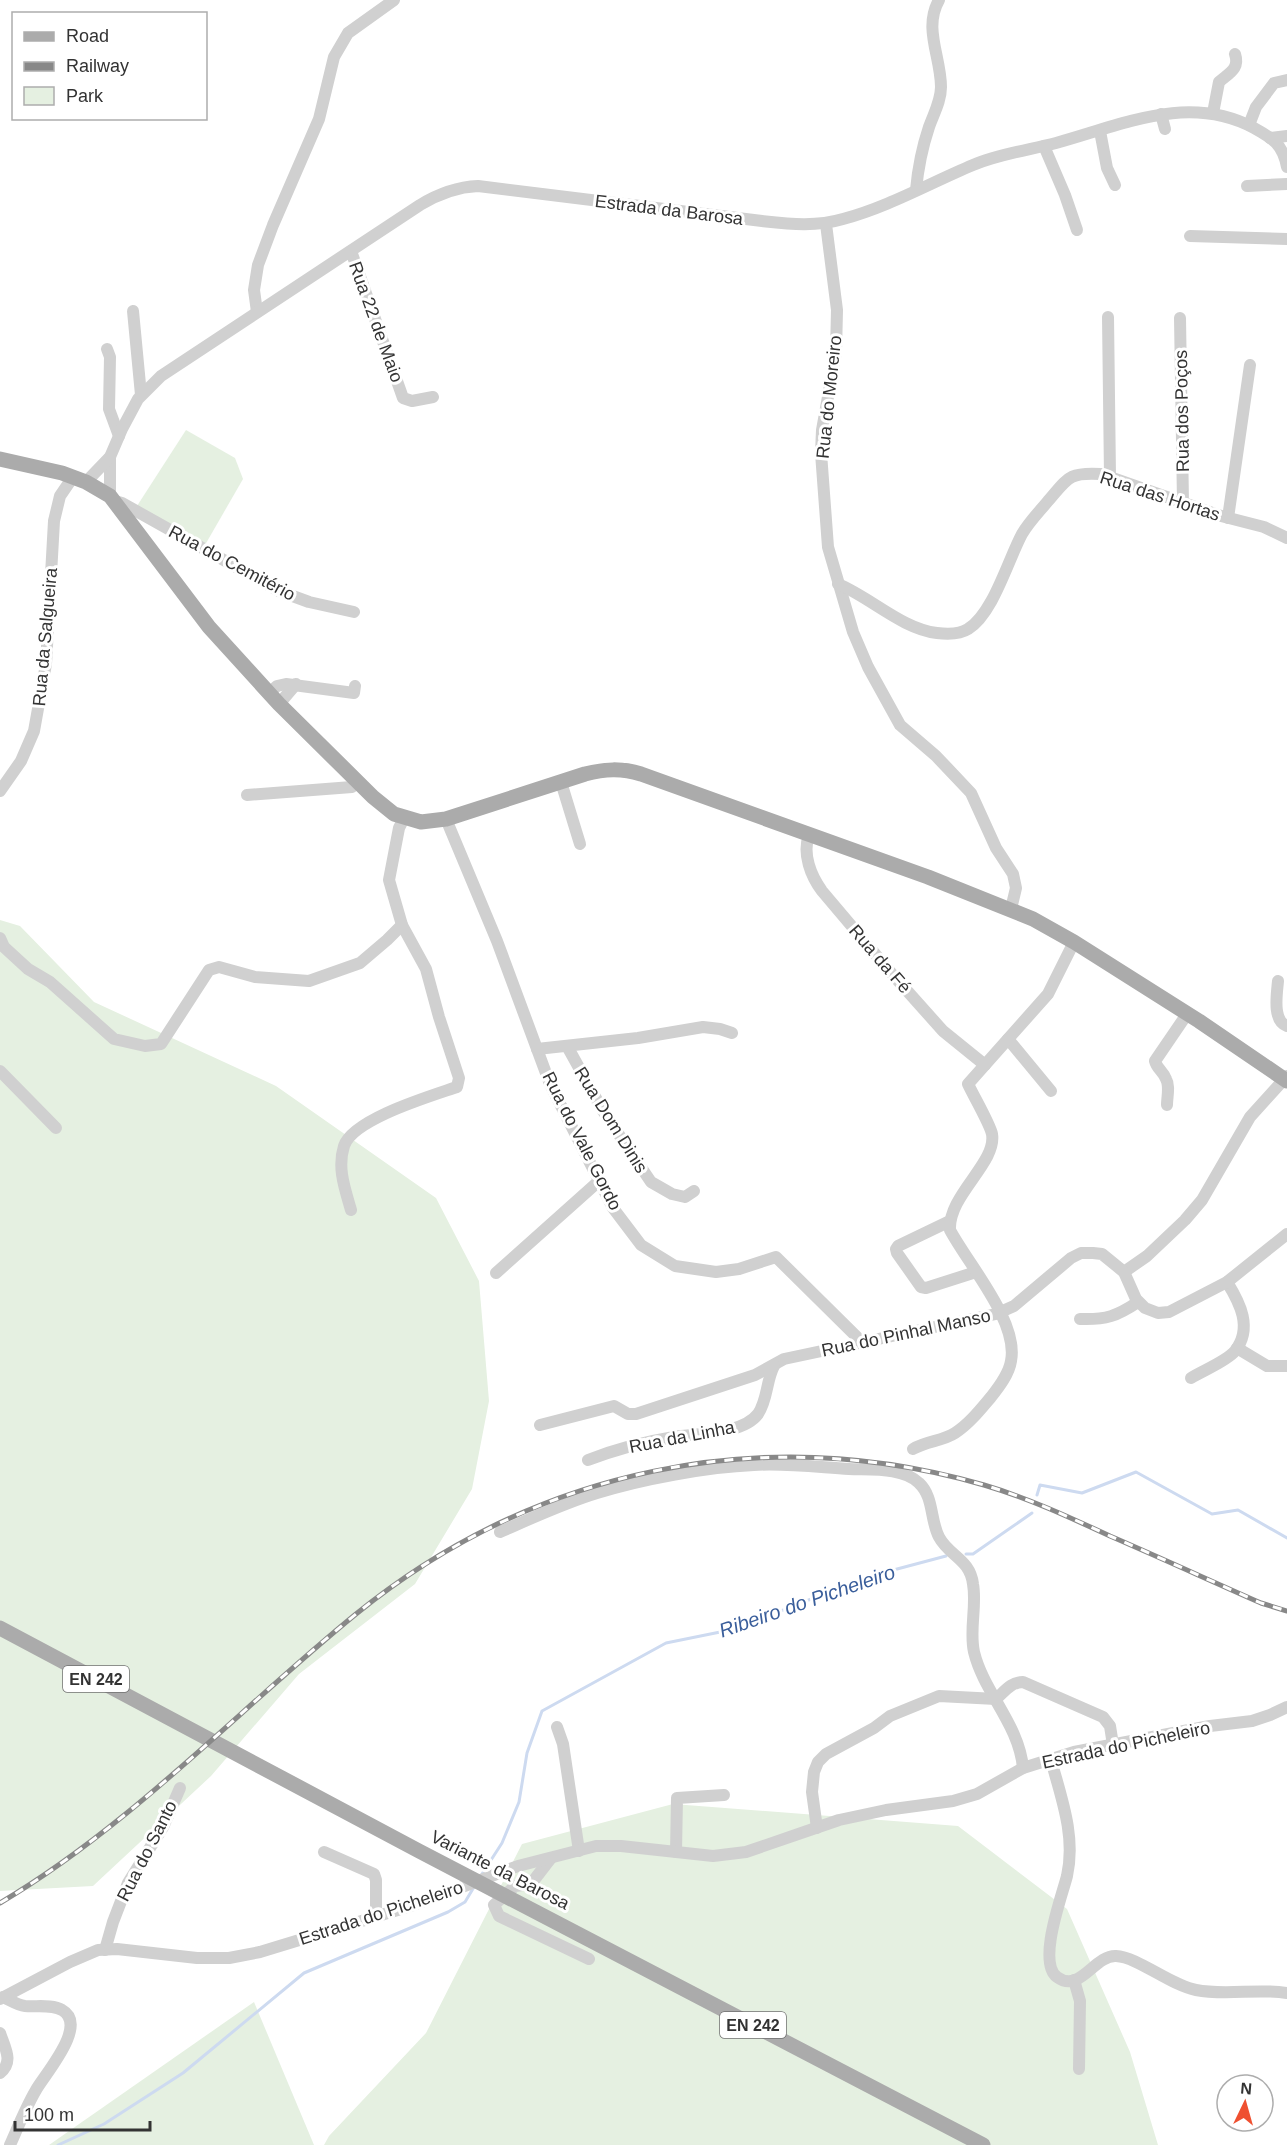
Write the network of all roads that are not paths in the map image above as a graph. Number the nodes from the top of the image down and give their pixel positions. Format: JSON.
{"nodes":[{"id":1,"x":394,"y":0,"type":"edge"},
{"id":2,"x":939,"y":0,"type":"edge"},
{"id":3,"x":1235,"y":54,"type":"dead end"},
{"id":4,"x":1287,"y":80,"type":"edge"},
{"id":5,"x":1213,"y":113,"type":"junction"},
{"id":6,"x":1161,"y":114,"type":"junction"},
{"id":7,"x":1249,"y":126,"type":"junction"},
{"id":8,"x":1165,"y":129,"type":"dead end"},
{"id":9,"x":1100,"y":131,"type":"junction"},
{"id":10,"x":1287,"y":136,"type":"edge"},
{"id":11,"x":1270,"y":138,"type":"junction"},
{"id":12,"x":1044,"y":146,"type":"junction"},
{"id":13,"x":1286,"y":154,"type":"edge"},
{"id":14,"x":1287,"y":167,"type":"edge"},
{"id":15,"x":1287,"y":184,"type":"edge"},
{"id":16,"x":1115,"y":185,"type":"dead end"},
{"id":17,"x":1247,"y":186,"type":"dead end"},
{"id":18,"x":916,"y":190,"type":"junction"},
{"id":19,"x":826,"y":224,"type":"junction"},
{"id":20,"x":1077,"y":230,"type":"dead end"},
{"id":21,"x":1190,"y":236,"type":"dead end"},
{"id":22,"x":1287,"y":239,"type":"edge"},
{"id":23,"x":351,"y":251,"type":"junction"},
{"id":24,"x":133,"y":311,"type":"dead end"},
{"id":25,"x":257,"y":312,"type":"junction"},
{"id":26,"x":1108,"y":316,"type":"dead end"},
{"id":27,"x":1180,"y":318,"type":"dead end"},
{"id":28,"x":107,"y":349,"type":"dead end"},
{"id":29,"x":1250,"y":365,"type":"dead end"},
{"id":30,"x":141,"y":395,"type":"junction"},
{"id":31,"x":433,"y":397,"type":"dead end"},
{"id":32,"x":119,"y":436,"type":"junction"},
{"id":33,"x":110,"y":457,"type":"junction"},
{"id":34,"x":0,"y":459,"type":"edge"},
{"id":35,"x":1110,"y":477,"type":"junction"},
{"id":36,"x":80,"y":479,"type":"junction"},
{"id":37,"x":112,"y":499,"type":"junction"},
{"id":38,"x":1183,"y":503,"type":"junction"},
{"id":39,"x":1228,"y":518,"type":"junction"},
{"id":40,"x":1287,"y":538,"type":"edge"},
{"id":41,"x":838,"y":584,"type":"junction"},
{"id":42,"x":354,"y":612,"type":"dead end"},
{"id":43,"x":355,"y":686,"type":"dead end"},
{"id":44,"x":274,"y":698,"type":"junction"},
{"id":45,"x":358,"y":782,"type":"junction"},
{"id":46,"x":561,"y":782,"type":"junction"},
{"id":47,"x":0,"y":791,"type":"edge"},
{"id":48,"x":247,"y":795,"type":"dead end"},
{"id":49,"x":404,"y":818,"type":"junction"},
{"id":50,"x":446,"y":819,"type":"junction"},
{"id":51,"x":809,"y":835,"type":"junction"},
{"id":52,"x":580,"y":844,"type":"dead end"},
{"id":53,"x":1011,"y":909,"type":"junction"},
{"id":54,"x":402,"y":925,"type":"junction"},
{"id":55,"x":0,"y":938,"type":"edge"},
{"id":56,"x":1074,"y":942,"type":"junction"},
{"id":57,"x":1278,"y":981,"type":"dead end"},
{"id":58,"x":1187,"y":1014,"type":"junction"},
{"id":59,"x":1287,"y":1026,"type":"edge"},
{"id":60,"x":732,"y":1034,"type":"dead end"},
{"id":61,"x":1008,"y":1039,"type":"junction"},
{"id":62,"x":567,"y":1046,"type":"junction"},
{"id":63,"x":537,"y":1049,"type":"junction"},
{"id":64,"x":986,"y":1065,"type":"junction"},
{"id":65,"x":0,"y":1071,"type":"edge"},
{"id":66,"x":1286,"y":1079,"type":"edge"},
{"id":67,"x":1051,"y":1091,"type":"dead end"},
{"id":68,"x":1167,"y":1106,"type":"dead end"},
{"id":69,"x":56,"y":1128,"type":"dead end"},
{"id":70,"x":599,"y":1181,"type":"junction"},
{"id":71,"x":694,"y":1191,"type":"dead end"},
{"id":72,"x":351,"y":1210,"type":"dead end"},
{"id":73,"x":950,"y":1221,"type":"junction"},
{"id":74,"x":1287,"y":1234,"type":"edge"},
{"id":75,"x":976,"y":1272,"type":"junction"},
{"id":76,"x":1124,"y":1272,"type":"junction"},
{"id":77,"x":496,"y":1273,"type":"dead end"},
{"id":78,"x":1227,"y":1282,"type":"junction"},
{"id":79,"x":1138,"y":1302,"type":"junction"},
{"id":80,"x":1002,"y":1312,"type":"junction"},
{"id":81,"x":1080,"y":1319,"type":"dead end"},
{"id":82,"x":863,"y":1342,"type":"junction"},
{"id":83,"x":1237,"y":1348,"type":"junction"},
{"id":84,"x":774,"y":1366,"type":"junction"},
{"id":85,"x":1287,"y":1366,"type":"edge"},
{"id":86,"x":1191,"y":1378,"type":"dead end"},
{"id":87,"x":540,"y":1425,"type":"dead end"},
{"id":88,"x":913,"y":1449,"type":"dead end"},
{"id":89,"x":588,"y":1460,"type":"dead end"},
{"id":90,"x":500,"y":1532,"type":"dead end"},
{"id":91,"x":0,"y":1628,"type":"edge"},
{"id":92,"x":996,"y":1699,"type":"junction"},
{"id":93,"x":1287,"y":1707,"type":"edge"},
{"id":94,"x":557,"y":1727,"type":"dead end"},
{"id":95,"x":1113,"y":1745,"type":"junction"},
{"id":96,"x":1051,"y":1760,"type":"junction"},
{"id":97,"x":1023,"y":1768,"type":"junction"},
{"id":98,"x":180,"y":1788,"type":"dead end"},
{"id":99,"x":724,"y":1795,"type":"dead end"},
{"id":100,"x":817,"y":1828,"type":"junction"},
{"id":101,"x":579,"y":1851,"type":"junction"},
{"id":102,"x":324,"y":1852,"type":"dead end"},
{"id":103,"x":676,"y":1852,"type":"junction"},
{"id":104,"x":551,"y":1858,"type":"junction"},
{"id":105,"x":376,"y":1917,"type":"junction"},
{"id":106,"x":105,"y":1950,"type":"junction"},
{"id":107,"x":589,"y":1959,"type":"dead end"},
{"id":108,"x":1074,"y":1980,"type":"junction"},
{"id":109,"x":1287,"y":1993,"type":"edge"},
{"id":110,"x":2,"y":1998,"type":"edge"},
{"id":111,"x":0,"y":2033,"type":"edge"},
{"id":112,"x":1079,"y":2069,"type":"dead end"},
{"id":113,"x":0,"y":2073,"type":"edge"},
{"id":114,"x":10,"y":2145,"type":"edge"},
{"id":115,"x":983,"y":2145,"type":"edge"}],
"edges":[{"from":1,"to":25,"type":"street"},
{"from":2,"to":18,"type":"street"},
{"from":3,"to":5,"type":"street"},
{"from":4,"to":7,"type":"street"},
{"from":5,"to":6,"type":"street","name":"Estrada da Barosa"},
{"from":5,"to":7,"type":"street","name":"Estrada da Barosa"},
{"from":6,"to":8,"type":"street"},
{"from":6,"to":9,"type":"street","name":"Estrada da Barosa"},
{"from":7,"to":11,"type":"street","name":"Estrada da Barosa"},
{"from":9,"to":12,"type":"street","name":"Estrada da Barosa"},
{"from":9,"to":16,"type":"street"},
{"from":10,"to":11,"type":"street"},
{"from":11,"to":13,"type":"street","name":"Estrada da Barosa"},
{"from":12,"to":18,"type":"street","name":"Estrada da Barosa"},
{"from":12,"to":20,"type":"street"},
{"from":13,"to":14,"type":"street","name":"Estrada da Barosa"},
{"from":15,"to":17,"type":"street"},
{"from":18,"to":19,"type":"street","name":"Estrada da Barosa"},
{"from":19,"to":23,"type":"street","name":"Estrada da Barosa"},
{"from":19,"to":41,"type":"street","name":"Rua do Moreiro"},
{"from":21,"to":22,"type":"street"},
{"from":23,"to":25,"type":"street","name":"Estrada da Barosa"},
{"from":23,"to":31,"type":"street","name":"Rua 22 de Maio"},
{"from":24,"to":30,"type":"street"},
{"from":25,"to":30,"type":"street","name":"Estrada da Barosa"},
{"from":26,"to":35,"type":"street"},
{"from":27,"to":38,"type":"street","name":"Rua dos Poços"},
{"from":28,"to":32,"type":"street"},
{"from":29,"to":39,"type":"street"},
{"from":30,"to":32,"type":"street","name":"Estrada da Barosa"},
{"from":32,"to":33,"type":"street","name":"Estrada da Barosa"},
{"from":33,"to":36,"type":"street","name":"Estrada da Barosa"},
{"from":33,"to":37,"type":"street","name":"Estrada da Barosa"},
{"from":34,"to":36,"type":"main road"},
{"from":35,"to":38,"type":"street","name":"Rua das Hortas"},
{"from":35,"to":41,"type":"street","name":"Rua das Hortas"},
{"from":36,"to":37,"type":"main road"},
{"from":36,"to":47,"type":"street","name":"Rua da Salgueira"},
{"from":37,"to":42,"type":"street","name":"Rua do Cemitério"},
{"from":37,"to":44,"type":"main road"},
{"from":38,"to":39,"type":"street","name":"Rua das Hortas"},
{"from":39,"to":40,"type":"street","name":"Rua das Hortas"},
{"from":41,"to":53,"type":"street","name":"Rua do Moreiro"},
{"from":43,"to":44,"type":"street"},
{"from":44,"to":45,"type":"main road"},
{"from":45,"to":48,"type":"street"},
{"from":45,"to":49,"type":"main road"},
{"from":46,"to":50,"type":"main road"},
{"from":46,"to":51,"type":"main road"},
{"from":46,"to":52,"type":"street"},
{"from":49,"to":50,"type":"main road"},
{"from":49,"to":54,"type":"street"},
{"from":50,"to":63,"type":"street","name":"Rua do Vale Gordo"},
{"from":51,"to":53,"type":"main road"},
{"from":51,"to":64,"type":"street","name":"Rua da Fé"},
{"from":53,"to":56,"type":"main road"},
{"from":54,"to":55,"type":"street"},
{"from":54,"to":72,"type":"street"},
{"from":56,"to":58,"type":"main road"},
{"from":56,"to":61,"type":"street"},
{"from":57,"to":59,"type":"street"},
{"from":58,"to":66,"type":"main road"},
{"from":58,"to":68,"type":"street"},
{"from":60,"to":62,"type":"street"},
{"from":61,"to":64,"type":"street"},
{"from":61,"to":67,"type":"street"},
{"from":62,"to":63,"type":"street"},
{"from":62,"to":71,"type":"street","name":"Rua Dom Dinis"},
{"from":63,"to":70,"type":"street","name":"Rua do Vale Gordo"},
{"from":64,"to":73,"type":"street"},
{"from":65,"to":69,"type":"street"},
{"from":66,"to":76,"type":"street"},
{"from":70,"to":77,"type":"street"},
{"from":70,"to":82,"type":"street","name":"Rua do Vale Gordo"},
{"from":73,"to":75,"type":"street"},
{"from":73,"to":75,"type":"street"},
{"from":74,"to":78,"type":"street"},
{"from":75,"to":80,"type":"street"},
{"from":76,"to":79,"type":"street","name":"Rua do Pinhal Manso"},
{"from":76,"to":80,"type":"street","name":"Rua do Pinhal Manso"},
{"from":78,"to":79,"type":"street"},
{"from":78,"to":83,"type":"street"},
{"from":79,"to":81,"type":"street"},
{"from":80,"to":82,"type":"street","name":"Rua do Pinhal Manso"},
{"from":80,"to":88,"type":"street"},
{"from":82,"to":84,"type":"street","name":"Rua do Pinhal Manso"},
{"from":83,"to":85,"type":"street"},
{"from":83,"to":86,"type":"street"},
{"from":84,"to":87,"type":"street","name":"Rua do Pinhal Manso"},
{"from":84,"to":89,"type":"street","name":"Rua da Linha"},
{"from":90,"to":92,"type":"street"},
{"from":91,"to":115,"type":"main road","name":"Variante da Barosa","number":"EN 242"},
{"from":92,"to":95,"type":"street"},
{"from":92,"to":97,"type":"street"},
{"from":92,"to":100,"type":"street"},
{"from":93,"to":95,"type":"street","name":"Estrada do Picheleiro"},
{"from":94,"to":101,"type":"street"},
{"from":95,"to":96,"type":"street","name":"Estrada do Picheleiro"},
{"from":96,"to":97,"type":"street","name":"Estrada do Picheleiro"},
{"from":96,"to":108,"type":"street"},
{"from":97,"to":100,"type":"street","name":"Estrada do Picheleiro"},
{"from":98,"to":106,"type":"street","name":"Rua do Santo"},
{"from":99,"to":103,"type":"street"},
{"from":100,"to":103,"type":"street","name":"Estrada do Picheleiro"},
{"from":101,"to":103,"type":"street","name":"Estrada do Picheleiro"},
{"from":101,"to":104,"type":"street","name":"Estrada do Picheleiro"},
{"from":102,"to":105,"type":"street"},
{"from":104,"to":105,"type":"street","name":"Estrada do Picheleiro"},
{"from":104,"to":107,"type":"street"},
{"from":105,"to":106,"type":"street","name":"Estrada do Picheleiro"},
{"from":106,"to":110,"type":"street","name":"Estrada do Picheleiro"},
{"from":108,"to":109,"type":"street"},
{"from":108,"to":112,"type":"street"},
{"from":110,"to":114,"type":"street"},
{"from":111,"to":113,"type":"street"}]}
